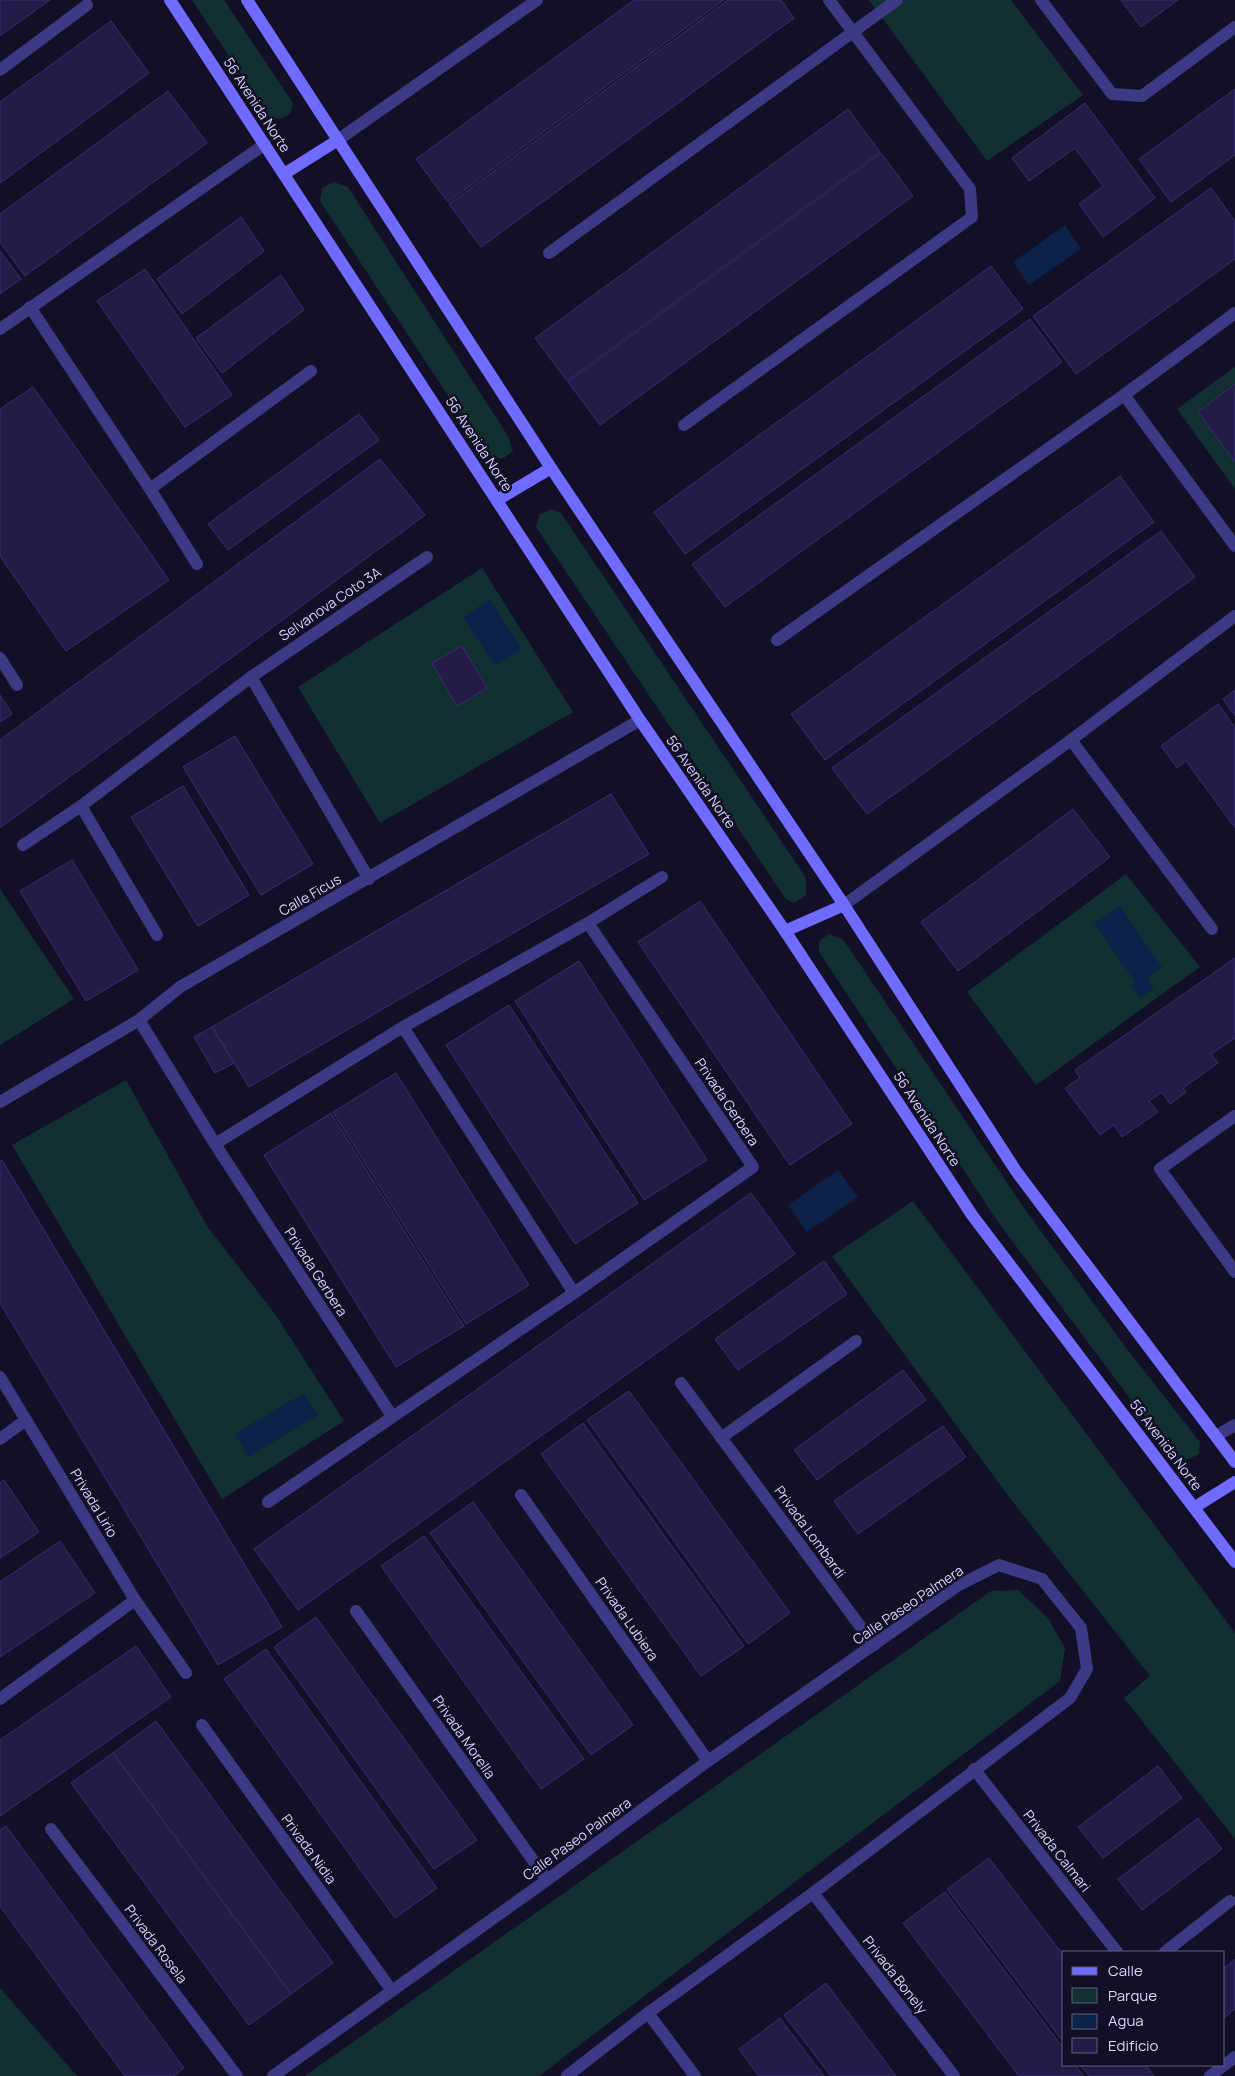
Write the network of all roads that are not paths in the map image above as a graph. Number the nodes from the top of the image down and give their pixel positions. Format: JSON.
{"nodes":[{"id":1,"x":170,"y":0,"type":"edge"},
{"id":2,"x":247,"y":0,"type":"edge"},
{"id":3,"x":537,"y":0,"type":"edge"},
{"id":4,"x":830,"y":0,"type":"edge"},
{"id":5,"x":897,"y":0,"type":"edge"},
{"id":6,"x":1041,"y":0,"type":"edge"},
{"id":7,"x":87,"y":5,"type":"dead end"},
{"id":8,"x":1235,"y":27,"type":"edge"},
{"id":9,"x":853,"y":32,"type":"junction"},
{"id":10,"x":0,"y":70,"type":"edge"},
{"id":11,"x":338,"y":140,"type":"junction"},
{"id":12,"x":264,"y":144,"type":"junction"},
{"id":13,"x":284,"y":174,"type":"junction"},
{"id":14,"x":549,"y":253,"type":"dead end"},
{"id":15,"x":30,"y":307,"type":"junction"},
{"id":16,"x":1235,"y":313,"type":"edge"},
{"id":17,"x":0,"y":328,"type":"edge"},
{"id":18,"x":311,"y":371,"type":"dead end"},
{"id":19,"x":1124,"y":395,"type":"junction"},
{"id":20,"x":684,"y":425,"type":"dead end"},
{"id":21,"x":551,"y":468,"type":"junction"},
{"id":22,"x":150,"y":489,"type":"junction"},
{"id":23,"x":497,"y":500,"type":"junction"},
{"id":24,"x":1235,"y":546,"type":"edge"},
{"id":25,"x":427,"y":557,"type":"dead end"},
{"id":26,"x":197,"y":564,"type":"dead end"},
{"id":27,"x":1235,"y":616,"type":"edge"},
{"id":28,"x":777,"y":640,"type":"dead end"},
{"id":29,"x":0,"y":658,"type":"edge"},
{"id":30,"x":251,"y":677,"type":"junction"},
{"id":31,"x":17,"y":685,"type":"dead end"},
{"id":32,"x":640,"y":720,"type":"junction"},
{"id":33,"x":1071,"y":740,"type":"junction"},
{"id":34,"x":81,"y":806,"type":"junction"},
{"id":35,"x":23,"y":845,"type":"dead end"},
{"id":36,"x":662,"y":877,"type":"dead end"},
{"id":37,"x":369,"y":879,"type":"junction"},
{"id":38,"x":844,"y":905,"type":"junction"},
{"id":39,"x":588,"y":923,"type":"junction"},
{"id":40,"x":1212,"y":928,"type":"dead end"},
{"id":41,"x":785,"y":931,"type":"junction"},
{"id":42,"x":157,"y":936,"type":"dead end"},
{"id":43,"x":139,"y":1020,"type":"junction"},
{"id":44,"x":403,"y":1027,"type":"junction"},
{"id":45,"x":0,"y":1102,"type":"edge"},
{"id":46,"x":1235,"y":1116,"type":"edge"},
{"id":47,"x":215,"y":1144,"type":"junction"},
{"id":48,"x":1235,"y":1272,"type":"edge"},
{"id":49,"x":574,"y":1293,"type":"junction"},
{"id":50,"x":856,"y":1341,"type":"dead end"},
{"id":51,"x":0,"y":1377,"type":"edge"},
{"id":52,"x":681,"y":1383,"type":"dead end"},
{"id":53,"x":392,"y":1416,"type":"junction"},
{"id":54,"x":26,"y":1420,"type":"junction"},
{"id":55,"x":1235,"y":1424,"type":"edge"},
{"id":56,"x":1216,"y":1436,"type":"junction"},
{"id":57,"x":722,"y":1438,"type":"junction"},
{"id":58,"x":0,"y":1439,"type":"edge"},
{"id":59,"x":1235,"y":1462,"type":"edge"},
{"id":60,"x":1235,"y":1482,"type":"edge"},
{"id":61,"x":520,"y":1494,"type":"dead end"},
{"id":62,"x":268,"y":1502,"type":"dead end"},
{"id":63,"x":1194,"y":1507,"type":"junction"},
{"id":64,"x":1235,"y":1562,"type":"edge"},
{"id":65,"x":136,"y":1600,"type":"junction"},
{"id":66,"x":356,"y":1610,"type":"dead end"},
{"id":67,"x":874,"y":1645,"type":"junction"},
{"id":68,"x":186,"y":1673,"type":"dead end"},
{"id":69,"x":0,"y":1699,"type":"edge"},
{"id":70,"x":202,"y":1725,"type":"dead end"},
{"id":71,"x":708,"y":1761,"type":"junction"},
{"id":72,"x":974,"y":1769,"type":"junction"},
{"id":73,"x":51,"y":1829,"type":"dead end"},
{"id":74,"x":547,"y":1880,"type":"junction"},
{"id":75,"x":812,"y":1893,"type":"junction"},
{"id":76,"x":1230,"y":1901,"type":"dead end"},
{"id":77,"x":1116,"y":1951,"type":"edge"},
{"id":78,"x":1165,"y":1951,"type":"edge"},
{"id":79,"x":392,"y":1991,"type":"junction"},
{"id":80,"x":648,"y":2013,"type":"junction"},
{"id":81,"x":1235,"y":2057,"type":"edge"},
{"id":82,"x":1225,"y":2065,"type":"edge"},
{"id":83,"x":1223,"y":2066,"type":"edge"},
{"id":84,"x":237,"y":2076,"type":"edge"},
{"id":85,"x":273,"y":2076,"type":"edge"},
{"id":86,"x":567,"y":2076,"type":"edge"},
{"id":87,"x":695,"y":2076,"type":"edge"},
{"id":88,"x":954,"y":2076,"type":"edge"},
{"id":89,"x":1210,"y":2076,"type":"edge"}],
"edges":[{"from":1,"to":12,"type":"main road","name":"56 Avenida Norte"},
{"from":2,"to":11,"type":"main road"},
{"from":3,"to":11,"type":"street"},
{"from":4,"to":9,"type":"street"},
{"from":5,"to":9,"type":"street"},
{"from":6,"to":8,"type":"street"},
{"from":7,"to":10,"type":"street"},
{"from":9,"to":14,"type":"street"},
{"from":9,"to":20,"type":"street"},
{"from":11,"to":13,"type":"main road"},
{"from":11,"to":21,"type":"main road"},
{"from":12,"to":13,"type":"main road","name":"56 Avenida Norte"},
{"from":12,"to":15,"type":"street"},
{"from":13,"to":23,"type":"main road","name":"56 Avenida Norte"},
{"from":15,"to":17,"type":"street"},
{"from":15,"to":22,"type":"street"},
{"from":16,"to":19,"type":"street"},
{"from":18,"to":22,"type":"street"},
{"from":19,"to":24,"type":"street"},
{"from":19,"to":28,"type":"street"},
{"from":21,"to":23,"type":"main road"},
{"from":21,"to":38,"type":"main road"},
{"from":22,"to":26,"type":"street"},
{"from":23,"to":32,"type":"main road","name":"56 Avenida Norte"},
{"from":25,"to":30,"type":"street","name":"Selvanova Coto 3A"},
{"from":27,"to":33,"type":"street"},
{"from":29,"to":31,"type":"street"},
{"from":30,"to":34,"type":"street","name":"Selvanova Coto 3A"},
{"from":30,"to":37,"type":"street"},
{"from":32,"to":37,"type":"street","name":"Calle Ficus"},
{"from":32,"to":41,"type":"main road","name":"56 Avenida Norte"},
{"from":33,"to":38,"type":"street"},
{"from":33,"to":40,"type":"street"},
{"from":34,"to":35,"type":"street","name":"Selvanova Coto 3A"},
{"from":34,"to":42,"type":"street"},
{"from":36,"to":39,"type":"street"},
{"from":37,"to":43,"type":"street","name":"Calle Ficus"},
{"from":38,"to":41,"type":"main road"},
{"from":38,"to":56,"type":"main road"},
{"from":39,"to":44,"type":"street"},
{"from":39,"to":49,"type":"street","name":"Privada Gerbera"},
{"from":41,"to":63,"type":"main road","name":"56 Avenida Norte"},
{"from":43,"to":45,"type":"street","name":"Calle Ficus"},
{"from":43,"to":47,"type":"street","name":"Privada Gerbera"},
{"from":44,"to":47,"type":"street"},
{"from":44,"to":49,"type":"street"},
{"from":46,"to":48,"type":"street"},
{"from":47,"to":53,"type":"street","name":"Privada Gerbera"},
{"from":49,"to":53,"type":"street","name":"Privada Gerbera"},
{"from":50,"to":57,"type":"street"},
{"from":51,"to":54,"type":"street","name":"Privada Lirio"},
{"from":52,"to":57,"type":"street","name":"Privada Lombardi"},
{"from":53,"to":62,"type":"street","name":"Privada Gerbera"},
{"from":54,"to":58,"type":"street"},
{"from":54,"to":65,"type":"street","name":"Privada Lirio"},
{"from":55,"to":56,"type":"street"},
{"from":56,"to":59,"type":"main road"},
{"from":57,"to":67,"type":"street","name":"Privada Lombardi"},
{"from":60,"to":63,"type":"main road"},
{"from":61,"to":71,"type":"street","name":"Privada Lubiera"},
{"from":63,"to":64,"type":"main road","name":"56 Avenida Norte"},
{"from":65,"to":68,"type":"street","name":"Privada Lirio"},
{"from":65,"to":69,"type":"street"},
{"from":66,"to":74,"type":"street","name":"Privada Morella"},
{"from":67,"to":71,"type":"street","name":"Calle Paseo Palmera"},
{"from":67,"to":72,"type":"street","name":"Calle Paseo Palmera"},
{"from":70,"to":79,"type":"street","name":"Privada Nidia"},
{"from":71,"to":74,"type":"street","name":"Calle Paseo Palmera"},
{"from":72,"to":75,"type":"street","name":"Calle Paseo Palmera"},
{"from":72,"to":77,"type":"street","name":"Privada Calmari"},
{"from":73,"to":84,"type":"street","name":"Privada Rosela"},
{"from":74,"to":79,"type":"street","name":"Calle Paseo Palmera"},
{"from":75,"to":80,"type":"street","name":"Calle Paseo Palmera"},
{"from":75,"to":88,"type":"street","name":"Privada Bonely"},
{"from":76,"to":78,"type":"street"},
{"from":79,"to":85,"type":"street","name":"Calle Paseo Palmera"},
{"from":80,"to":86,"type":"street","name":"Calle Paseo Palmera"},
{"from":80,"to":87,"type":"street"},
{"from":81,"to":82,"type":"street"},
{"from":83,"to":89,"type":"street"}]}
